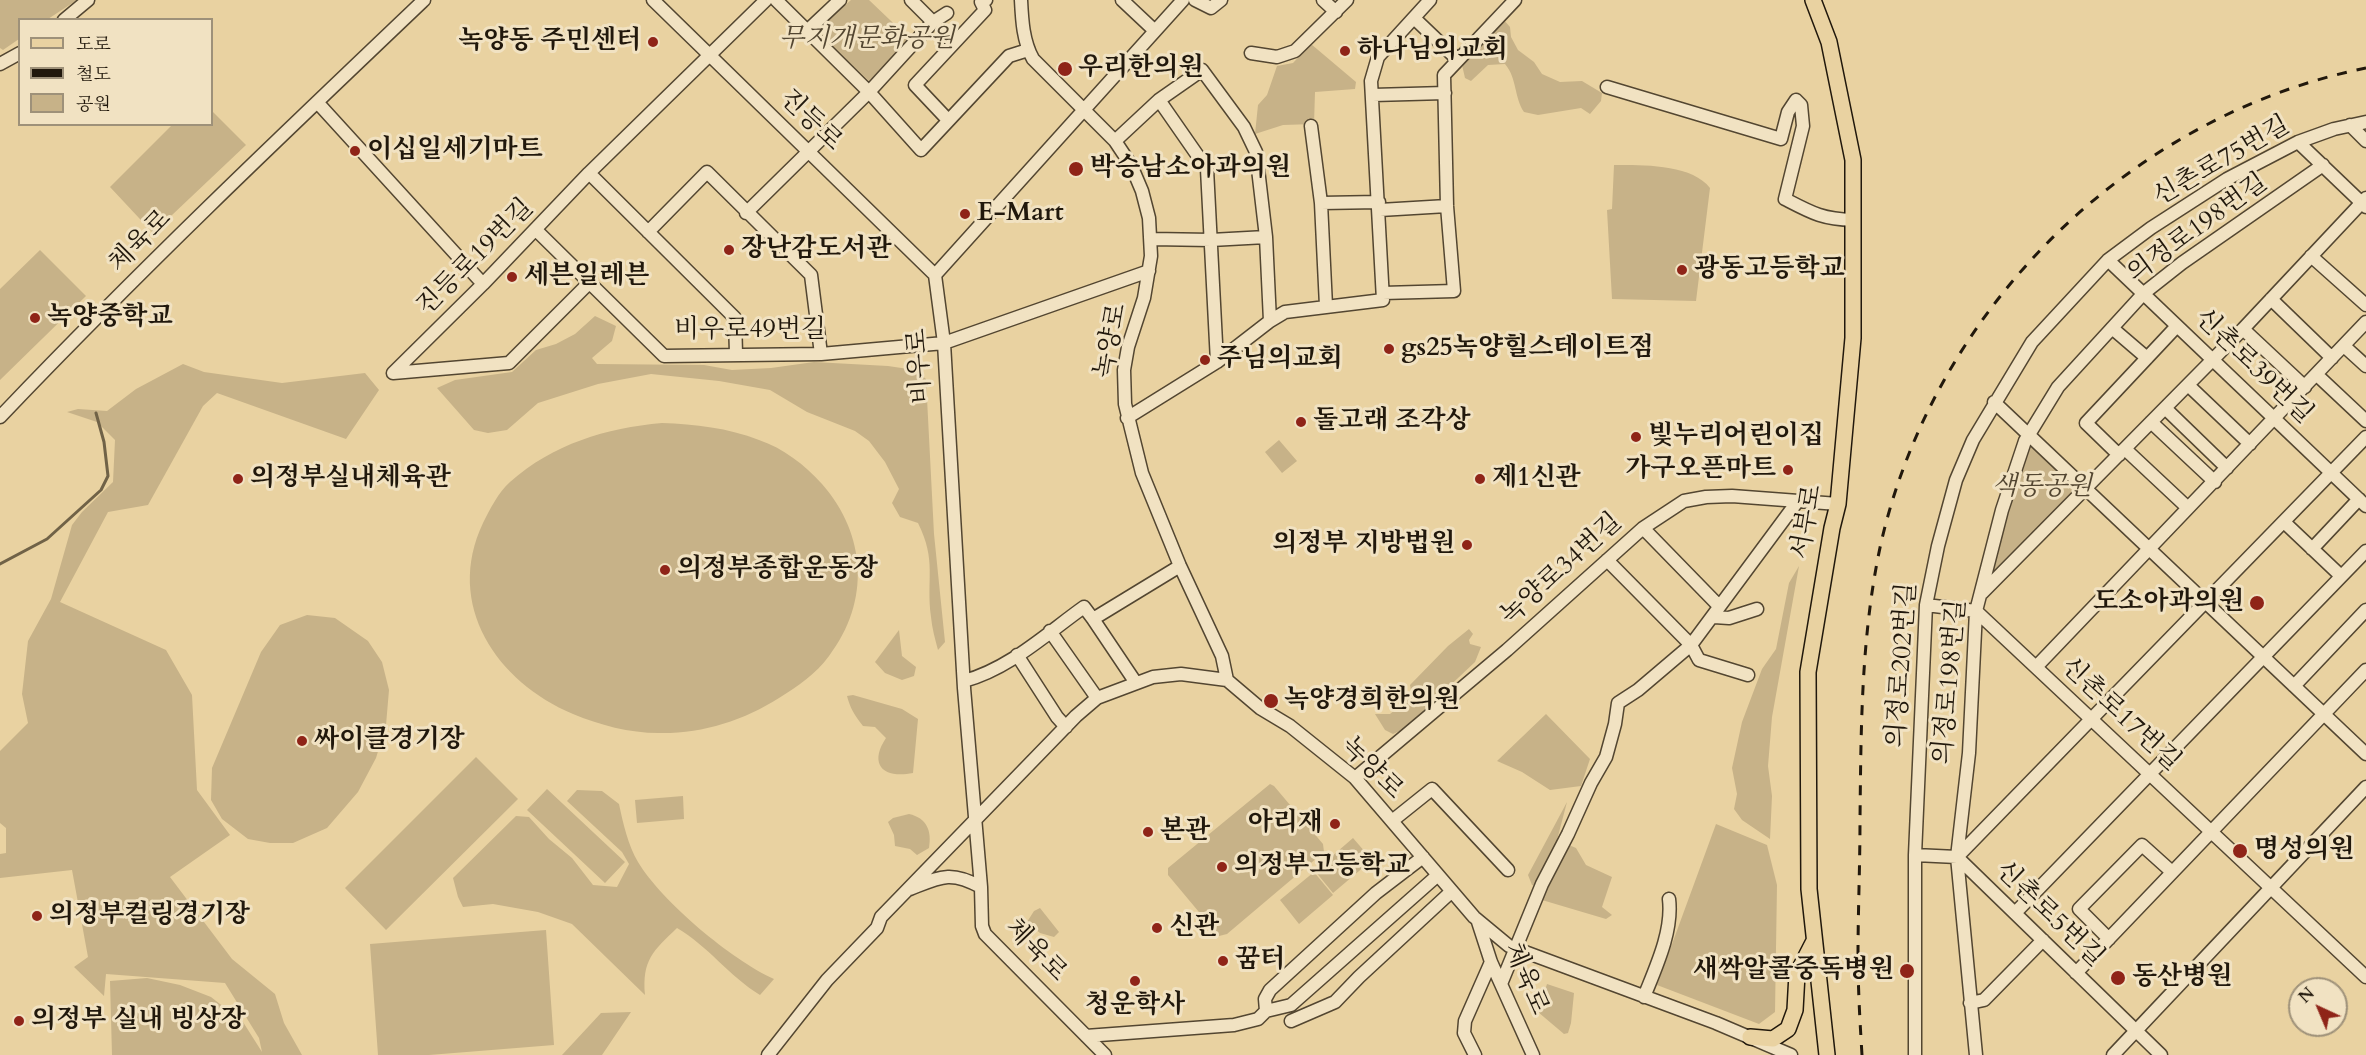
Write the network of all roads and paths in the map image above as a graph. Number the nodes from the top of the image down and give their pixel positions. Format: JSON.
{"nodes":[{"id":1,"x":87,"y":0,"type":"edge"},
{"id":2,"x":424,"y":0,"type":"edge"},
{"id":3,"x":653,"y":0,"type":"edge"},
{"id":4,"x":766,"y":0,"type":"edge"},
{"id":5,"x":776,"y":0,"type":"edge"},
{"id":6,"x":840,"y":0,"type":"edge"},
{"id":7,"x":911,"y":0,"type":"edge"},
{"id":8,"x":1021,"y":0,"type":"edge"},
{"id":9,"x":1122,"y":0,"type":"edge"},
{"id":10,"x":1183,"y":0,"type":"edge"},
{"id":11,"x":1195,"y":0,"type":"edge"},
{"id":12,"x":1221,"y":0,"type":"edge"},
{"id":13,"x":1323,"y":0,"type":"edge"},
{"id":14,"x":1347,"y":0,"type":"edge"},
{"id":15,"x":1430,"y":0,"type":"edge"},
{"id":16,"x":1515,"y":0,"type":"edge"},
{"id":17,"x":1814,"y":0,"type":"edge"},
{"id":18,"x":982,"y":1,"type":"edge"},
{"id":19,"x":1336,"y":12,"type":"junction"},
{"id":20,"x":947,"y":13,"type":"dead end"},
{"id":21,"x":66,"y":18,"type":"edge"},
{"id":22,"x":1414,"y":18,"type":"junction"},
{"id":23,"x":933,"y":22,"type":"junction"},
{"id":24,"x":807,"y":31,"type":"junction"},
{"id":25,"x":1155,"y":31,"type":"junction"},
{"id":26,"x":1028,"y":50,"type":"junction"},
{"id":27,"x":18,"y":53,"type":"edge"},
{"id":28,"x":1251,"y":53,"type":"dead end"},
{"id":29,"x":708,"y":56,"type":"junction"},
{"id":30,"x":1458,"y":60,"type":"junction"},
{"id":31,"x":0,"y":64,"type":"edge"},
{"id":32,"x":1607,"y":87,"type":"dead end"},
{"id":33,"x":868,"y":92,"type":"junction"},
{"id":34,"x":1445,"y":93,"type":"junction"},
{"id":35,"x":1373,"y":95,"type":"junction"},
{"id":36,"x":1159,"y":100,"type":"junction"},
{"id":37,"x":317,"y":102,"type":"junction"},
{"id":38,"x":1084,"y":110,"type":"junction"},
{"id":39,"x":948,"y":120,"type":"junction"},
{"id":40,"x":2366,"y":122,"type":"edge"},
{"id":41,"x":2350,"y":125,"type":"junction"},
{"id":42,"x":1311,"y":126,"type":"dead end"},
{"id":43,"x":1115,"y":141,"type":"junction"},
{"id":44,"x":2366,"y":141,"type":"edge"},
{"id":45,"x":2298,"y":142,"type":"junction"},
{"id":46,"x":808,"y":150,"type":"junction"},
{"id":47,"x":2323,"y":165,"type":"junction"},
{"id":48,"x":590,"y":173,"type":"junction"},
{"id":49,"x":1321,"y":203,"type":"junction"},
{"id":50,"x":2365,"y":203,"type":"edge"},
{"id":51,"x":1379,"y":206,"type":"junction"},
{"id":52,"x":1447,"y":206,"type":"junction"},
{"id":53,"x":746,"y":213,"type":"junction"},
{"id":54,"x":1853,"y":220,"type":"junction"},
{"id":55,"x":536,"y":230,"type":"junction"},
{"id":56,"x":648,"y":232,"type":"junction"},
{"id":57,"x":1266,"y":237,"type":"junction"},
{"id":58,"x":1152,"y":239,"type":"junction"},
{"id":59,"x":1211,"y":240,"type":"junction"},
{"id":60,"x":2311,"y":256,"type":"junction"},
{"id":61,"x":2108,"y":260,"type":"junction"},
{"id":62,"x":1149,"y":272,"type":"junction"},
{"id":63,"x":935,"y":275,"type":"junction"},
{"id":64,"x":589,"y":283,"type":"junction"},
{"id":65,"x":483,"y":284,"type":"junction"},
{"id":66,"x":1383,"y":293,"type":"junction"},
{"id":67,"x":2144,"y":293,"type":"junction"},
{"id":68,"x":2271,"y":299,"type":"junction"},
{"id":69,"x":2366,"y":305,"type":"edge"},
{"id":70,"x":1326,"y":306,"type":"junction"},
{"id":71,"x":1270,"y":321,"type":"junction"},
{"id":72,"x":2366,"y":322,"type":"edge"},
{"id":73,"x":2177,"y":326,"type":"junction"},
{"id":74,"x":2112,"y":328,"type":"junction"},
{"id":75,"x":2243,"y":329,"type":"junction"},
{"id":76,"x":944,"y":343,"type":"junction"},
{"id":77,"x":2344,"y":346,"type":"junction"},
{"id":78,"x":736,"y":354,"type":"junction"},
{"id":79,"x":821,"y":354,"type":"junction"},
{"id":80,"x":2147,"y":358,"type":"junction"},
{"id":81,"x":2332,"y":358,"type":"junction"},
{"id":82,"x":2212,"y":359,"type":"junction"},
{"id":83,"x":1217,"y":362,"type":"junction"},
{"id":84,"x":2366,"y":366,"type":"edge"},
{"id":85,"x":2317,"y":375,"type":"junction"},
{"id":86,"x":2188,"y":385,"type":"junction"},
{"id":87,"x":2306,"y":387,"type":"junction"},
{"id":88,"x":1994,"y":402,"type":"junction"},
{"id":89,"x":2165,"y":408,"type":"junction"},
{"id":90,"x":0,"y":417,"type":"edge"},
{"id":91,"x":1127,"y":418,"type":"junction"},
{"id":92,"x":2275,"y":419,"type":"junction"},
{"id":93,"x":2366,"y":421,"type":"edge"},
{"id":94,"x":2151,"y":422,"type":"junction"},
{"id":95,"x":2028,"y":435,"type":"junction"},
{"id":96,"x":2366,"y":437,"type":"edge"},
{"id":97,"x":2250,"y":444,"type":"junction"},
{"id":98,"x":2122,"y":452,"type":"junction"},
{"id":99,"x":2227,"y":468,"type":"junction"},
{"id":100,"x":2331,"y":473,"type":"junction"},
{"id":101,"x":2214,"y":482,"type":"junction"},
{"id":102,"x":2086,"y":489,"type":"junction"},
{"id":103,"x":1797,"y":502,"type":"junction"},
{"id":104,"x":2362,"y":502,"type":"edge"},
{"id":105,"x":1838,"y":504,"type":"junction"},
{"id":106,"x":2188,"y":508,"type":"junction"},
{"id":107,"x":2284,"y":522,"type":"junction"},
{"id":108,"x":1643,"y":528,"type":"junction"},
{"id":109,"x":2149,"y":549,"type":"junction"},
{"id":110,"x":2312,"y":549,"type":"junction"},
{"id":111,"x":2366,"y":551,"type":"edge"},
{"id":112,"x":1607,"y":560,"type":"junction"},
{"id":113,"x":1180,"y":566,"type":"junction"},
{"id":114,"x":2341,"y":576,"type":"junction"},
{"id":115,"x":1981,"y":594,"type":"junction"},
{"id":116,"x":2205,"y":602,"type":"junction"},
{"id":117,"x":1926,"y":604,"type":"junction"},
{"id":118,"x":1757,"y":609,"type":"dead end"},
{"id":119,"x":2366,"y":610,"type":"edge"},
{"id":120,"x":1717,"y":611,"type":"junction"},
{"id":121,"x":1976,"y":611,"type":"junction"},
{"id":122,"x":1093,"y":619,"type":"junction"},
{"id":123,"x":1050,"y":631,"type":"junction"},
{"id":124,"x":1691,"y":645,"type":"junction"},
{"id":125,"x":1017,"y":656,"type":"junction"},
{"id":126,"x":2263,"y":657,"type":"junction"},
{"id":127,"x":2036,"y":667,"type":"junction"},
{"id":128,"x":2366,"y":670,"type":"edge"},
{"id":129,"x":1748,"y":675,"type":"dead end"},
{"id":130,"x":1227,"y":680,"type":"junction"},
{"id":131,"x":964,"y":681,"type":"junction"},
{"id":132,"x":1136,"y":683,"type":"junction"},
{"id":133,"x":2294,"y":686,"type":"junction"},
{"id":134,"x":1097,"y":698,"type":"junction"},
{"id":135,"x":2324,"y":714,"type":"junction"},
{"id":136,"x":2091,"y":719,"type":"junction"},
{"id":137,"x":1066,"y":727,"type":"junction"},
{"id":138,"x":2366,"y":754,"type":"edge"},
{"id":139,"x":2150,"y":774,"type":"junction"},
{"id":140,"x":1355,"y":778,"type":"junction"},
{"id":141,"x":2366,"y":787,"type":"edge"},
{"id":142,"x":1392,"y":821,"type":"junction"},
{"id":143,"x":975,"y":822,"type":"junction"},
{"id":144,"x":2212,"y":832,"type":"junction"},
{"id":145,"x":1915,"y":855,"type":"junction"},
{"id":146,"x":1423,"y":857,"type":"junction"},
{"id":147,"x":1957,"y":857,"type":"junction"},
{"id":148,"x":1508,"y":870,"type":"dead end"},
{"id":149,"x":2172,"y":872,"type":"junction"},
{"id":150,"x":1438,"y":874,"type":"junction"},
{"id":151,"x":981,"y":886,"type":"junction"},
{"id":152,"x":2271,"y":887,"type":"junction"},
{"id":153,"x":1452,"y":891,"type":"junction"},
{"id":154,"x":904,"y":892,"type":"junction"},
{"id":155,"x":1669,"y":899,"type":"dead end"},
{"id":156,"x":2015,"y":913,"type":"junction"},
{"id":157,"x":1477,"y":921,"type":"junction"},
{"id":158,"x":2109,"y":939,"type":"junction"},
{"id":159,"x":2043,"y":940,"type":"junction"},
{"id":160,"x":1814,"y":941,"type":"junction"},
{"id":161,"x":1515,"y":949,"type":"junction"},
{"id":162,"x":1491,"y":962,"type":"junction"},
{"id":163,"x":2076,"y":973,"type":"junction"},
{"id":164,"x":2366,"y":977,"type":"edge"},
{"id":165,"x":1502,"y":984,"type":"junction"},
{"id":166,"x":1644,"y":997,"type":"junction"},
{"id":167,"x":1970,"y":1003,"type":"junction"},
{"id":168,"x":1266,"y":1011,"type":"junction"},
{"id":169,"x":1290,"y":1021,"type":"dead end"},
{"id":170,"x":2136,"y":1031,"type":"junction"},
{"id":171,"x":1086,"y":1036,"type":"junction"},
{"id":172,"x":1749,"y":1037,"type":"junction"},
{"id":173,"x":768,"y":1055,"type":"edge"},
{"id":174,"x":1105,"y":1055,"type":"edge"},
{"id":175,"x":1475,"y":1055,"type":"edge"},
{"id":176,"x":1533,"y":1055,"type":"edge"},
{"id":177,"x":1791,"y":1055,"type":"edge"},
{"id":178,"x":1827,"y":1055,"type":"edge"},
{"id":179,"x":1915,"y":1055,"type":"edge"},
{"id":180,"x":1976,"y":1055,"type":"edge"},
{"id":181,"x":2113,"y":1055,"type":"edge"},
{"id":182,"x":2161,"y":1055,"type":"edge"}],
"edges":[{"from":1,"to":21,"type":"street"},
{"from":2,"to":37,"type":"street","name":"체육로"},
{"from":3,"to":29,"type":"street","name":"진등로"},
{"from":4,"to":29,"type":"street","name":"진등로19번길"},
{"from":5,"to":24,"type":"street"},
{"from":6,"to":24,"type":"street"},
{"from":7,"to":23,"type":"street"},
{"from":8,"to":26,"type":"street","name":"녹양로"},
{"from":9,"to":25,"type":"street"},
{"from":10,"to":25,"type":"street"},
{"from":11,"to":12,"type":"street"},
{"from":13,"to":19,"type":"street"},
{"from":14,"to":19,"type":"street"},
{"from":15,"to":22,"type":"street"},
{"from":16,"to":30,"type":"street"},
{"from":17,"to":54,"type":"main road","name":"서부로"},
{"from":18,"to":39,"type":"street"},
{"from":19,"to":28,"type":"street"},
{"from":20,"to":23,"type":"street"},
{"from":22,"to":30,"type":"street"},
{"from":22,"to":35,"type":"street"},
{"from":23,"to":33,"type":"street"},
{"from":24,"to":33,"type":"street"},
{"from":25,"to":38,"type":"street"},
{"from":26,"to":38,"type":"street","name":"녹양로"},
{"from":26,"to":39,"type":"street"},
{"from":27,"to":31,"type":"street"},
{"from":29,"to":46,"type":"street","name":"진등로"},
{"from":29,"to":48,"type":"street","name":"진등로19번길"},
{"from":30,"to":34,"type":"street"},
{"from":32,"to":54,"type":"street"},
{"from":33,"to":39,"type":"street"},
{"from":33,"to":46,"type":"street"},
{"from":34,"to":35,"type":"street"},
{"from":34,"to":52,"type":"street"},
{"from":35,"to":51,"type":"street"},
{"from":36,"to":43,"type":"street"},
{"from":36,"to":57,"type":"street"},
{"from":36,"to":59,"type":"street"},
{"from":37,"to":65,"type":"street"},
{"from":37,"to":90,"type":"street","name":"체육로"},
{"from":38,"to":43,"type":"street","name":"녹양로"},
{"from":38,"to":63,"type":"street"},
{"from":40,"to":41,"type":"street","name":"신촌로75번길"},
{"from":41,"to":44,"type":"street"},
{"from":41,"to":45,"type":"street","name":"신촌로75번길"},
{"from":42,"to":49,"type":"street"},
{"from":43,"to":58,"type":"street","name":"녹양로"},
{"from":45,"to":47,"type":"street"},
{"from":45,"to":61,"type":"street","name":"신촌로75번길"},
{"from":46,"to":53,"type":"street"},
{"from":46,"to":63,"type":"street","name":"진등로"},
{"from":47,"to":50,"type":"street"},
{"from":47,"to":67,"type":"street","name":"의정로198번길"},
{"from":48,"to":55,"type":"street","name":"진등로19번길"},
{"from":48,"to":56,"type":"street"},
{"from":49,"to":51,"type":"street"},
{"from":49,"to":70,"type":"street"},
{"from":50,"to":60,"type":"street"},
{"from":51,"to":52,"type":"street"},
{"from":51,"to":66,"type":"street"},
{"from":52,"to":66,"type":"street"},
{"from":53,"to":56,"type":"street"},
{"from":53,"to":79,"type":"street"},
{"from":54,"to":105,"type":"main road","name":"서부로"},
{"from":55,"to":64,"type":"street","name":"비우로49번길"},
{"from":55,"to":65,"type":"street","name":"진등로19번길"},
{"from":56,"to":78,"type":"street"},
{"from":57,"to":59,"type":"street"},
{"from":57,"to":71,"type":"street"},
{"from":58,"to":59,"type":"street"},
{"from":58,"to":62,"type":"street","name":"녹양로"},
{"from":59,"to":83,"type":"street"},
{"from":60,"to":68,"type":"street"},
{"from":60,"to":69,"type":"street"},
{"from":61,"to":67,"type":"street","name":"신촌로39번길"},
{"from":61,"to":88,"type":"street","name":"의정로202번길"},
{"from":62,"to":76,"type":"street","name":"녹양로"},
{"from":62,"to":91,"type":"street","name":"녹양로"},
{"from":63,"to":76,"type":"street","name":"비우로"},
{"from":64,"to":65,"type":"street","name":"진등로19번길"},
{"from":64,"to":78,"type":"street","name":"비우로49번길"},
{"from":66,"to":70,"type":"street"},
{"from":67,"to":73,"type":"street","name":"신촌로39번길"},
{"from":67,"to":74,"type":"street","name":"의정로198번길"},
{"from":68,"to":75,"type":"street"},
{"from":68,"to":81,"type":"street"},
{"from":70,"to":71,"type":"street"},
{"from":71,"to":83,"type":"street"},
{"from":72,"to":77,"type":"street"},
{"from":73,"to":80,"type":"street"},
{"from":73,"to":82,"type":"street","name":"신촌로39번길"},
{"from":74,"to":80,"type":"street"},
{"from":74,"to":95,"type":"street","name":"의정로198번길"},
{"from":75,"to":82,"type":"street"},
{"from":75,"to":87,"type":"street"},
{"from":76,"to":79,"type":"street","name":"비우로49번길"},
{"from":76,"to":131,"type":"street","name":"비우로"},
{"from":77,"to":81,"type":"street"},
{"from":77,"to":84,"type":"street"},
{"from":78,"to":79,"type":"street","name":"비우로49번길"},
{"from":80,"to":98,"type":"street"},
{"from":81,"to":85,"type":"street"},
{"from":82,"to":86,"type":"street"},
{"from":82,"to":92,"type":"street","name":"신촌로39번길"},
{"from":83,"to":91,"type":"street"},
{"from":85,"to":87,"type":"street"},
{"from":85,"to":93,"type":"street"},
{"from":86,"to":89,"type":"street"},
{"from":86,"to":97,"type":"street"},
{"from":87,"to":92,"type":"street"},
{"from":88,"to":95,"type":"street"},
{"from":88,"to":117,"type":"street","name":"의정로202번길"},
{"from":89,"to":94,"type":"street"},
{"from":89,"to":99,"type":"street"},
{"from":91,"to":113,"type":"street","name":"녹양로"},
{"from":92,"to":97,"type":"street"},
{"from":92,"to":100,"type":"street","name":"신촌로39번길"},
{"from":94,"to":98,"type":"street"},
{"from":94,"to":101,"type":"street"},
{"from":95,"to":102,"type":"street"},
{"from":95,"to":115,"type":"street","name":"의정로198번길"},
{"from":96,"to":100,"type":"street"},
{"from":97,"to":99,"type":"street"},
{"from":98,"to":102,"type":"street"},
{"from":98,"to":106,"type":"street"},
{"from":99,"to":101,"type":"street"},
{"from":100,"to":104,"type":"street","name":"신촌로39번길"},
{"from":100,"to":107,"type":"street"},
{"from":101,"to":106,"type":"street"},
{"from":102,"to":109,"type":"street"},
{"from":102,"to":115,"type":"street"},
{"from":103,"to":105,"type":"street","name":"녹양로34번길"},
{"from":103,"to":108,"type":"street","name":"녹양로34번길"},
{"from":103,"to":120,"type":"street"},
{"from":104,"to":110,"type":"street"},
{"from":105,"to":160,"type":"main road","name":"서부로"},
{"from":106,"to":109,"type":"street"},
{"from":107,"to":110,"type":"street"},
{"from":107,"to":116,"type":"street"},
{"from":108,"to":112,"type":"street","name":"녹양로34번길"},
{"from":108,"to":120,"type":"street"},
{"from":109,"to":116,"type":"street"},
{"from":109,"to":127,"type":"street"},
{"from":110,"to":114,"type":"street"},
{"from":111,"to":114,"type":"street"},
{"from":112,"to":124,"type":"street"},
{"from":112,"to":140,"type":"street","name":"녹양로34번길"},
{"from":113,"to":122,"type":"street"},
{"from":113,"to":130,"type":"street","name":"녹양로"},
{"from":114,"to":126,"type":"street"},
{"from":115,"to":121,"type":"street","name":"의정로198번길"},
{"from":116,"to":126,"type":"street"},
{"from":116,"to":136,"type":"street"},
{"from":117,"to":121,"type":"street"},
{"from":117,"to":145,"type":"street","name":"의정로202번길"},
{"from":118,"to":120,"type":"street"},
{"from":119,"to":133,"type":"street"},
{"from":120,"to":124,"type":"street"},
{"from":121,"to":127,"type":"street","name":"신촌로17번길"},
{"from":121,"to":147,"type":"street","name":"의정로198번길"},
{"from":122,"to":123,"type":"street"},
{"from":122,"to":132,"type":"street"},
{"from":123,"to":125,"type":"street"},
{"from":123,"to":134,"type":"street"},
{"from":124,"to":129,"type":"street"},
{"from":124,"to":161,"type":"street"},
{"from":125,"to":131,"type":"street"},
{"from":125,"to":137,"type":"street"},
{"from":126,"to":133,"type":"street"},
{"from":126,"to":139,"type":"street"},
{"from":127,"to":136,"type":"street","name":"신촌로17번길"},
{"from":128,"to":135,"type":"street"},
{"from":130,"to":132,"type":"street"},
{"from":130,"to":140,"type":"street","name":"녹양로"},
{"from":131,"to":143,"type":"street","name":"비우로"},
{"from":132,"to":134,"type":"street"},
{"from":133,"to":135,"type":"street"},
{"from":134,"to":137,"type":"street"},
{"from":135,"to":138,"type":"street"},
{"from":135,"to":144,"type":"street"},
{"from":136,"to":139,"type":"street","name":"신촌로17번길"},
{"from":136,"to":147,"type":"street"},
{"from":137,"to":143,"type":"street"},
{"from":139,"to":144,"type":"street","name":"신촌로17번길"},
{"from":139,"to":156,"type":"street"},
{"from":140,"to":142,"type":"street","name":"녹양로"},
{"from":141,"to":152,"type":"street"},
{"from":142,"to":146,"type":"street","name":"녹양로"},
{"from":142,"to":148,"type":"street"},
{"from":143,"to":151,"type":"street","name":"체육로"},
{"from":143,"to":154,"type":"street"},
{"from":144,"to":149,"type":"street"},
{"from":144,"to":152,"type":"street","name":"신촌로17번길"},
{"from":145,"to":147,"type":"street"},
{"from":145,"to":179,"type":"street","name":"의정로202번길"},
{"from":146,"to":150,"type":"street","name":"녹양로"},
{"from":146,"to":168,"type":"street"},
{"from":147,"to":156,"type":"street","name":"신촌로5번길"},
{"from":147,"to":167,"type":"street","name":"의정로198번길"},
{"from":149,"to":158,"type":"street"},
{"from":149,"to":158,"type":"street"},
{"from":150,"to":153,"type":"street","name":"녹양로"},
{"from":150,"to":168,"type":"street"},
{"from":151,"to":154,"type":"street"},
{"from":151,"to":171,"type":"street","name":"체육로"},
{"from":152,"to":164,"type":"street","name":"신촌로17번길"},
{"from":152,"to":170,"type":"street"},
{"from":153,"to":157,"type":"street","name":"녹양로"},
{"from":153,"to":169,"type":"street"},
{"from":154,"to":173,"type":"street"},
{"from":155,"to":166,"type":"street"},
{"from":156,"to":159,"type":"street","name":"신촌로5번길"},
{"from":157,"to":161,"type":"street","name":"녹양로"},
{"from":157,"to":162,"type":"street","name":"체육로"},
{"from":158,"to":163,"type":"street"},
{"from":159,"to":163,"type":"street","name":"신촌로5번길"},
{"from":159,"to":167,"type":"street"},
{"from":160,"to":172,"type":"main road"},
{"from":160,"to":178,"type":"main road","name":"서부로"},
{"from":161,"to":165,"type":"street"},
{"from":161,"to":166,"type":"street","name":"녹양로"},
{"from":162,"to":165,"type":"street","name":"체육로"},
{"from":162,"to":175,"type":"street"},
{"from":163,"to":170,"type":"street","name":"신촌로5번길"},
{"from":165,"to":176,"type":"street","name":"체육로"},
{"from":166,"to":172,"type":"street","name":"녹양로"},
{"from":167,"to":180,"type":"street","name":"의정로198번길"},
{"from":168,"to":171,"type":"street"},
{"from":170,"to":181,"type":"street"},
{"from":170,"to":182,"type":"street","name":"신촌로5번길"},
{"from":171,"to":174,"type":"street","name":"체육로"},
{"from":172,"to":177,"type":"street","name":"녹양로"}]}
